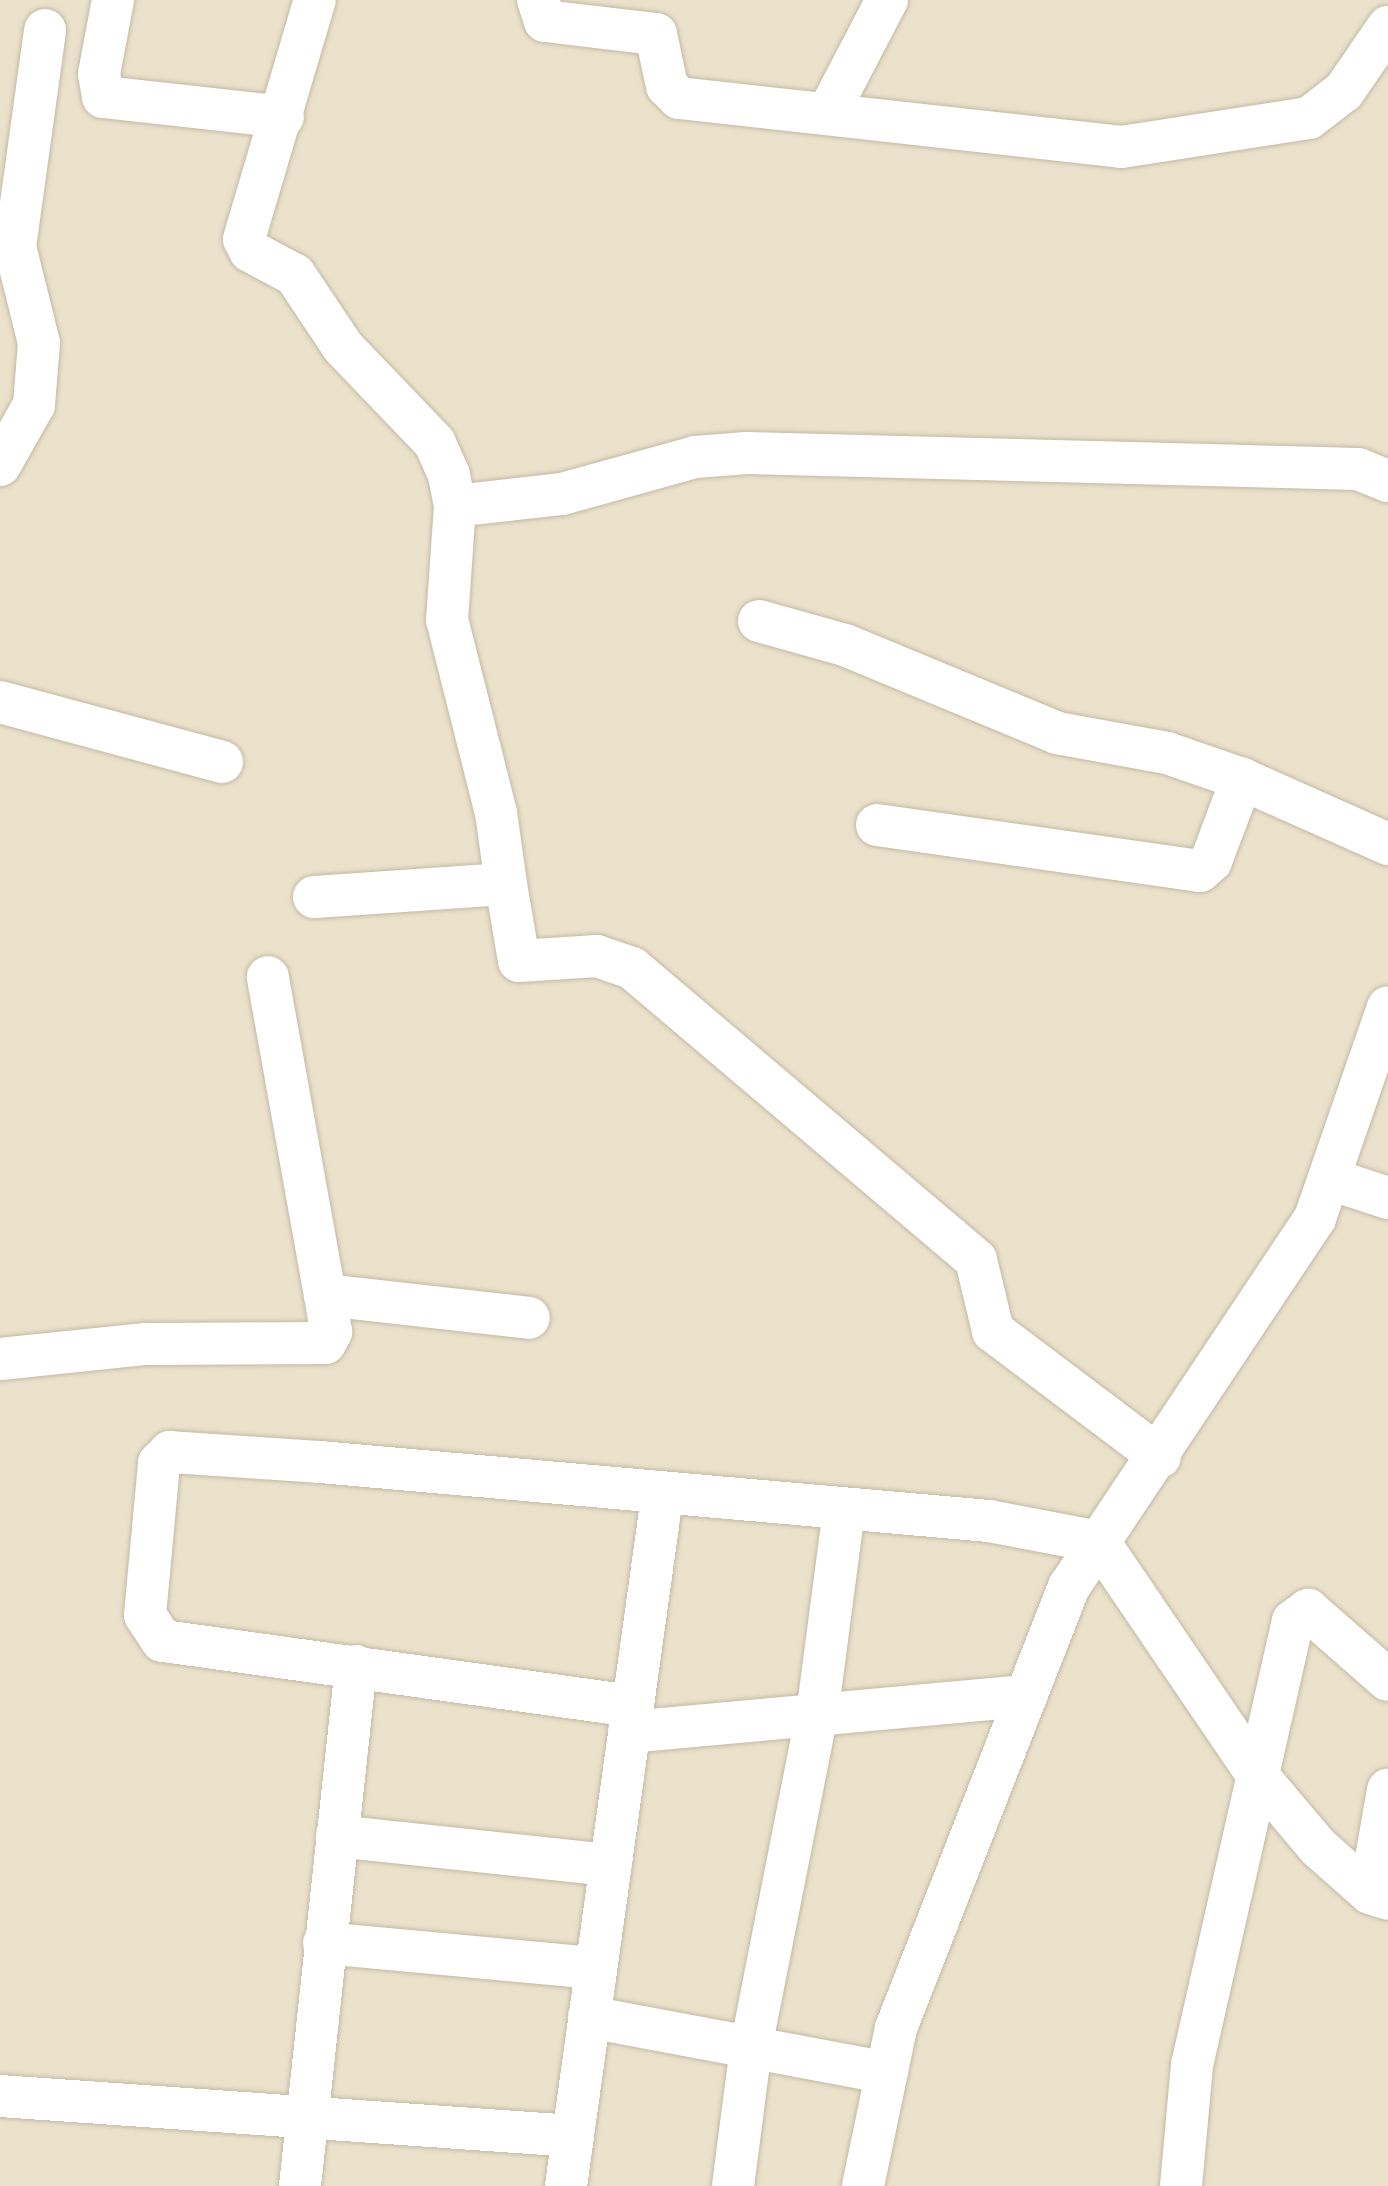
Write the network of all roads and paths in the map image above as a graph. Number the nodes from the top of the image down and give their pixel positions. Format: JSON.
{"nodes":[{"id":1,"x":113,"y":0,"type":"edge"},
{"id":2,"x":315,"y":0,"type":"edge"},
{"id":3,"x":538,"y":0,"type":"edge"},
{"id":4,"x":887,"y":0,"type":"edge"},
{"id":5,"x":1388,"y":27,"type":"edge"},
{"id":6,"x":45,"y":30,"type":"dead end"},
{"id":7,"x":829,"y":111,"type":"junction"},
{"id":8,"x":283,"y":117,"type":"junction"},
{"id":9,"x":8,"y":248,"type":"edge"},
{"id":10,"x":0,"y":465,"type":"edge"},
{"id":11,"x":1388,"y":481,"type":"edge"},
{"id":12,"x":455,"y":506,"type":"junction"},
{"id":13,"x":759,"y":621,"type":"dead end"},
{"id":14,"x":0,"y":702,"type":"edge"},
{"id":15,"x":222,"y":762,"type":"dead end"},
{"id":16,"x":1242,"y":779,"type":"junction"},
{"id":17,"x":877,"y":825,"type":"dead end"},
{"id":18,"x":1388,"y":844,"type":"edge"},
{"id":19,"x":506,"y":884,"type":"junction"},
{"id":20,"x":314,"y":897,"type":"dead end"},
{"id":21,"x":268,"y":977,"type":"dead end"},
{"id":22,"x":1388,"y":1007,"type":"edge"},
{"id":23,"x":1330,"y":1179,"type":"junction"},
{"id":24,"x":1388,"y":1198,"type":"edge"},
{"id":25,"x":325,"y":1295,"type":"junction"},
{"id":26,"x":529,"y":1318,"type":"dead end"},
{"id":27,"x":0,"y":1359,"type":"edge"},
{"id":28,"x":1160,"y":1457,"type":"junction"},
{"id":29,"x":662,"y":1497,"type":"junction"},
{"id":30,"x":844,"y":1510,"type":"junction"},
{"id":31,"x":1099,"y":1542,"type":"junction"},
{"id":32,"x":356,"y":1666,"type":"junction"},
{"id":33,"x":1388,"y":1680,"type":"edge"},
{"id":34,"x":1026,"y":1696,"type":"junction"},
{"id":35,"x":817,"y":1715,"type":"junction"},
{"id":36,"x":630,"y":1719,"type":"junction"},
{"id":37,"x":1258,"y":1776,"type":"junction"},
{"id":38,"x":1388,"y":1790,"type":"edge"},
{"id":39,"x":337,"y":1836,"type":"junction"},
{"id":40,"x":610,"y":1865,"type":"junction"},
{"id":41,"x":1379,"y":1896,"type":"edge"},
{"id":42,"x":324,"y":1943,"type":"junction"},
{"id":43,"x":596,"y":1968,"type":"junction"},
{"id":44,"x":589,"y":2017,"type":"junction"},
{"id":45,"x":751,"y":2047,"type":"junction"},
{"id":46,"x":887,"y":2073,"type":"junction"},
{"id":47,"x":0,"y":2096,"type":"edge"},
{"id":48,"x":310,"y":2116,"type":"junction"},
{"id":49,"x":573,"y":2136,"type":"junction"},
{"id":50,"x":300,"y":2186,"type":"edge"},
{"id":51,"x":566,"y":2186,"type":"edge"},
{"id":52,"x":733,"y":2186,"type":"edge"},
{"id":53,"x":863,"y":2186,"type":"edge"},
{"id":54,"x":1181,"y":2186,"type":"edge"}],
"edges":[{"from":1,"to":8,"type":"street"},
{"from":2,"to":8,"type":"street"},
{"from":3,"to":7,"type":"street"},
{"from":4,"to":7,"type":"street"},
{"from":5,"to":7,"type":"street"},
{"from":6,"to":9,"type":"street"},
{"from":8,"to":12,"type":"street"},
{"from":9,"to":10,"type":"street"},
{"from":11,"to":12,"type":"street"},
{"from":12,"to":19,"type":"street"},
{"from":13,"to":16,"type":"street"},
{"from":14,"to":15,"type":"street"},
{"from":16,"to":17,"type":"street"},
{"from":16,"to":18,"type":"street"},
{"from":19,"to":20,"type":"street"},
{"from":19,"to":28,"type":"street"},
{"from":21,"to":25,"type":"street"},
{"from":22,"to":23,"type":"street"},
{"from":23,"to":24,"type":"street"},
{"from":23,"to":28,"type":"street"},
{"from":25,"to":26,"type":"street"},
{"from":25,"to":27,"type":"street"},
{"from":28,"to":31,"type":"street"},
{"from":29,"to":30,"type":"street"},
{"from":29,"to":32,"type":"street"},
{"from":29,"to":36,"type":"street"},
{"from":30,"to":31,"type":"street"},
{"from":30,"to":35,"type":"street"},
{"from":31,"to":34,"type":"street"},
{"from":31,"to":37,"type":"street"},
{"from":32,"to":36,"type":"street"},
{"from":32,"to":39,"type":"street"},
{"from":33,"to":37,"type":"street"},
{"from":34,"to":35,"type":"street"},
{"from":34,"to":46,"type":"street"},
{"from":35,"to":36,"type":"street"},
{"from":35,"to":45,"type":"street"},
{"from":36,"to":40,"type":"street"},
{"from":37,"to":41,"type":"street"},
{"from":37,"to":54,"type":"street"},
{"from":38,"to":41,"type":"street"},
{"from":39,"to":40,"type":"street"},
{"from":39,"to":42,"type":"street"},
{"from":40,"to":43,"type":"street"},
{"from":42,"to":43,"type":"street"},
{"from":42,"to":48,"type":"street"},
{"from":43,"to":44,"type":"street"},
{"from":44,"to":45,"type":"street"},
{"from":44,"to":49,"type":"street"},
{"from":45,"to":46,"type":"street"},
{"from":45,"to":52,"type":"street"},
{"from":46,"to":53,"type":"street"},
{"from":47,"to":48,"type":"street"},
{"from":48,"to":49,"type":"street"},
{"from":48,"to":50,"type":"street"},
{"from":49,"to":51,"type":"street"}]}
